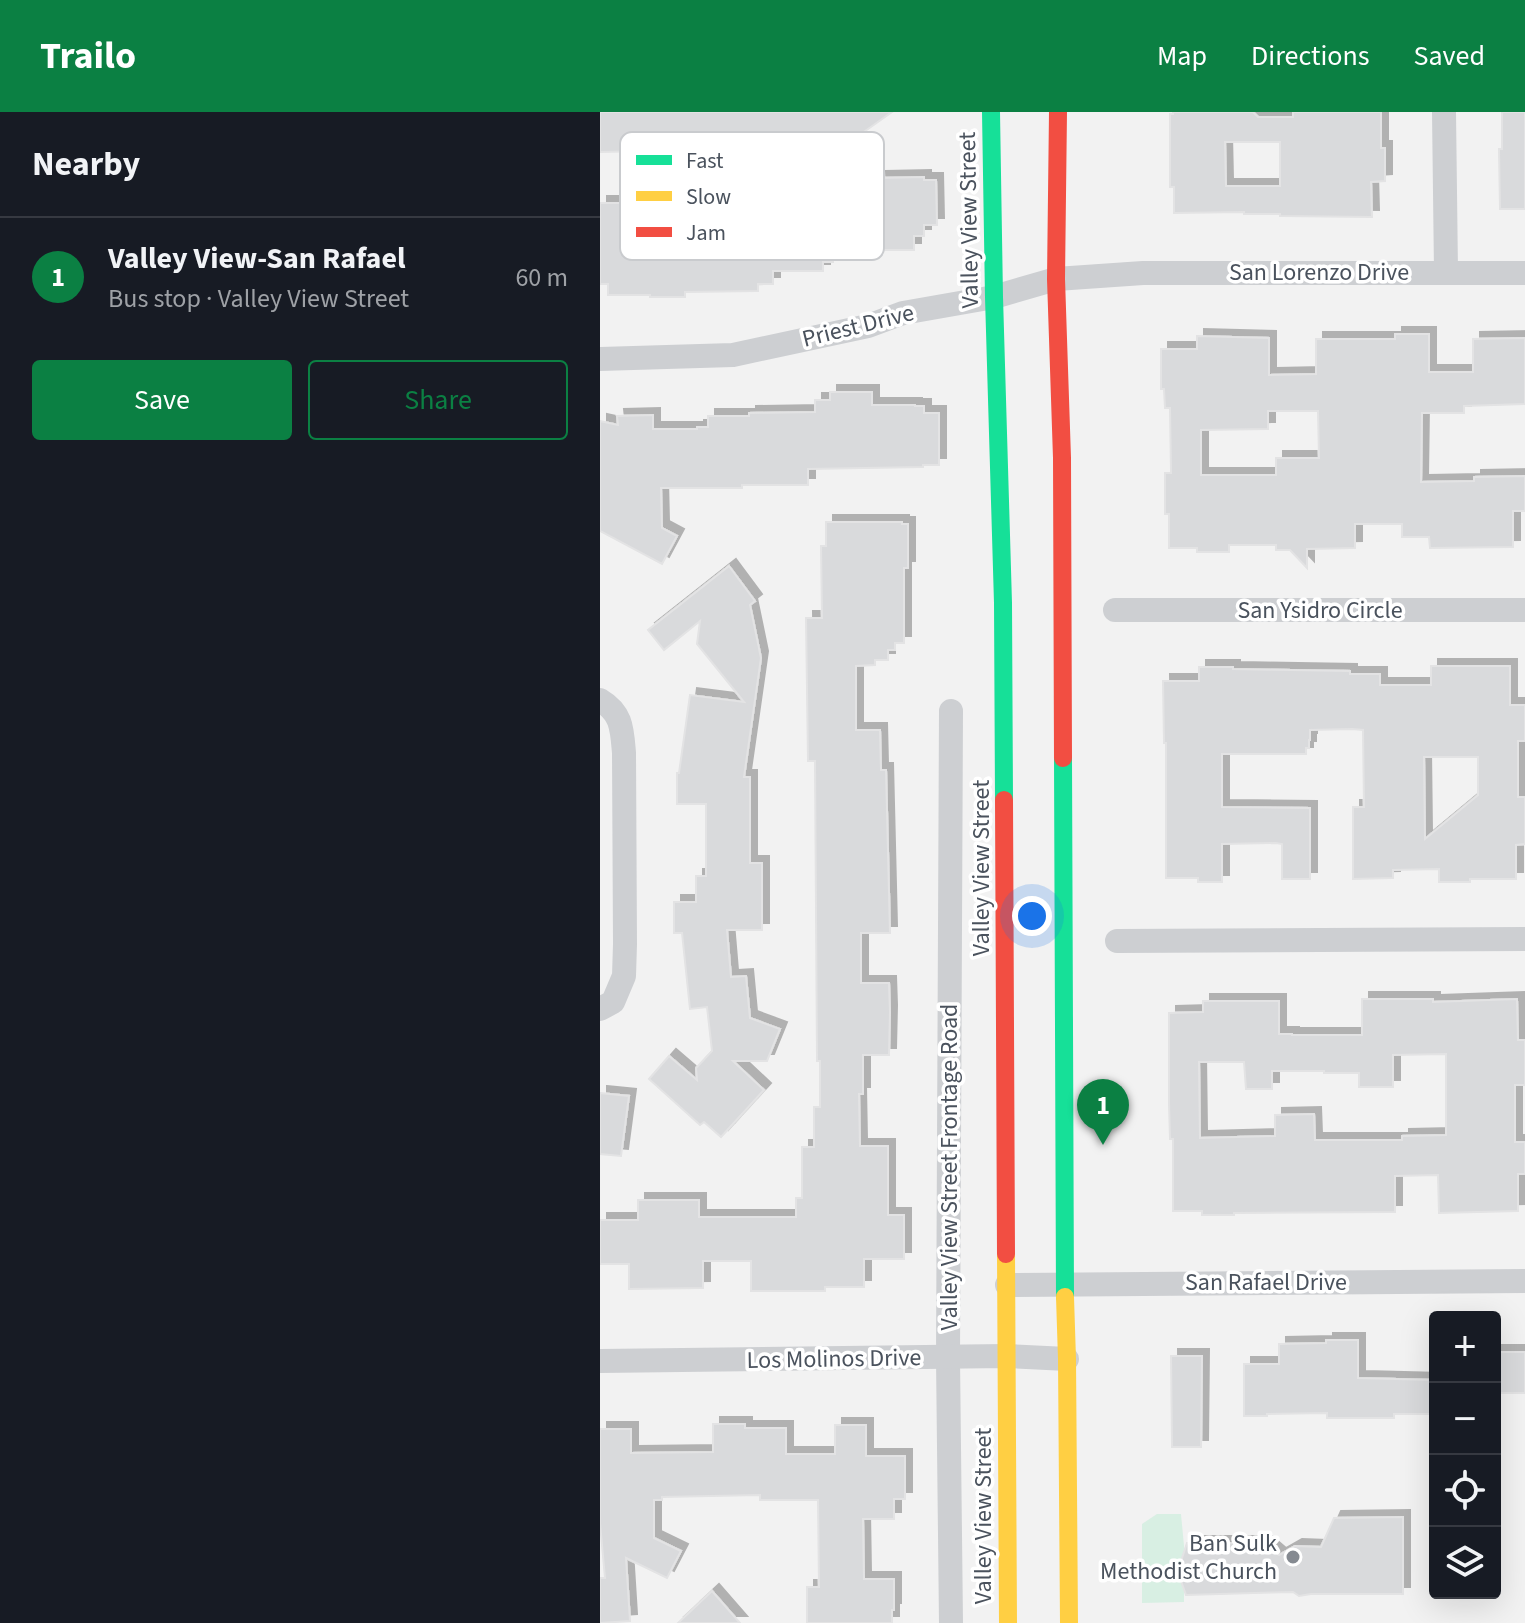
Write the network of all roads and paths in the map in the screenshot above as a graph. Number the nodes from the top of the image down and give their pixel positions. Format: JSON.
{"nodes":[{"id":1,"x":991,"y":112,"type":"edge"},
{"id":2,"x":1058,"y":112,"type":"edge"},
{"id":3,"x":1444,"y":112,"type":"edge"},
{"id":4,"x":1446,"y":272,"type":"junction"},
{"id":5,"x":1525,"y":273,"type":"edge"},
{"id":6,"x":1113,"y":274,"type":"joint"},
{"id":7,"x":1056,"y":279,"type":"junction"},
{"id":8,"x":994,"y":297,"type":"junction"},
{"id":9,"x":600,"y":359,"type":"edge"},
{"id":10,"x":1115,"y":610,"type":"dead end"},
{"id":11,"x":1525,"y":610,"type":"edge"},
{"id":12,"x":600,"y":700,"type":"edge"},
{"id":13,"x":951,"y":711,"type":"dead end"},
{"id":14,"x":1525,"y":939,"type":"edge"},
{"id":15,"x":1117,"y":941,"type":"dead end"},
{"id":16,"x":600,"y":1009,"type":"edge"},
{"id":17,"x":1525,"y":1281,"type":"edge"},
{"id":18,"x":1064,"y":1284,"type":"junction"},
{"id":19,"x":1007,"y":1285,"type":"junction"},
{"id":20,"x":1006,"y":1356,"type":"junction"},
{"id":21,"x":948,"y":1358,"type":"junction"},
{"id":22,"x":1067,"y":1359,"type":"junction"},
{"id":23,"x":600,"y":1361,"type":"edge"},
{"id":24,"x":951,"y":1623,"type":"edge"},
{"id":25,"x":1008,"y":1623,"type":"edge"},
{"id":26,"x":1069,"y":1623,"type":"edge"}],
"edges":[{"from":1,"to":8,"type":"main road","name":"Valley View Street"},
{"from":2,"to":7,"type":"main road"},
{"from":3,"to":4,"type":"street"},
{"from":4,"to":5,"type":"street","name":"San Lorenzo Drive"},
{"from":4,"to":6,"type":"street","name":"San Lorenzo Drive"},
{"from":6,"to":7,"type":"street","name":"Priest Drive"},
{"from":7,"to":8,"type":"street","name":"Priest Drive"},
{"from":7,"to":18,"type":"main road"},
{"from":8,"to":9,"type":"street","name":"Priest Drive"},
{"from":8,"to":19,"type":"main road","name":"Valley View Street"},
{"from":10,"to":11,"type":"street","name":"San Ysidro Circle"},
{"from":12,"to":16,"type":"street"},
{"from":13,"to":21,"type":"street","name":"Valley View Street Frontage Road"},
{"from":14,"to":15,"type":"street"},
{"from":17,"to":18,"type":"street","name":"San Rafael Drive"},
{"from":18,"to":19,"type":"street","name":"San Rafael Drive"},
{"from":18,"to":22,"type":"main road"},
{"from":19,"to":20,"type":"main road","name":"Valley View Street"},
{"from":20,"to":21,"type":"street","name":"Los Molinos Drive"},
{"from":20,"to":22,"type":"street","name":"Los Molinos Drive"},
{"from":20,"to":25,"type":"main road","name":"Valley View Street"},
{"from":21,"to":23,"type":"street","name":"Los Molinos Drive"},
{"from":21,"to":24,"type":"street","name":"Valley View Street Frontage Road"},
{"from":22,"to":26,"type":"main road"}]}
